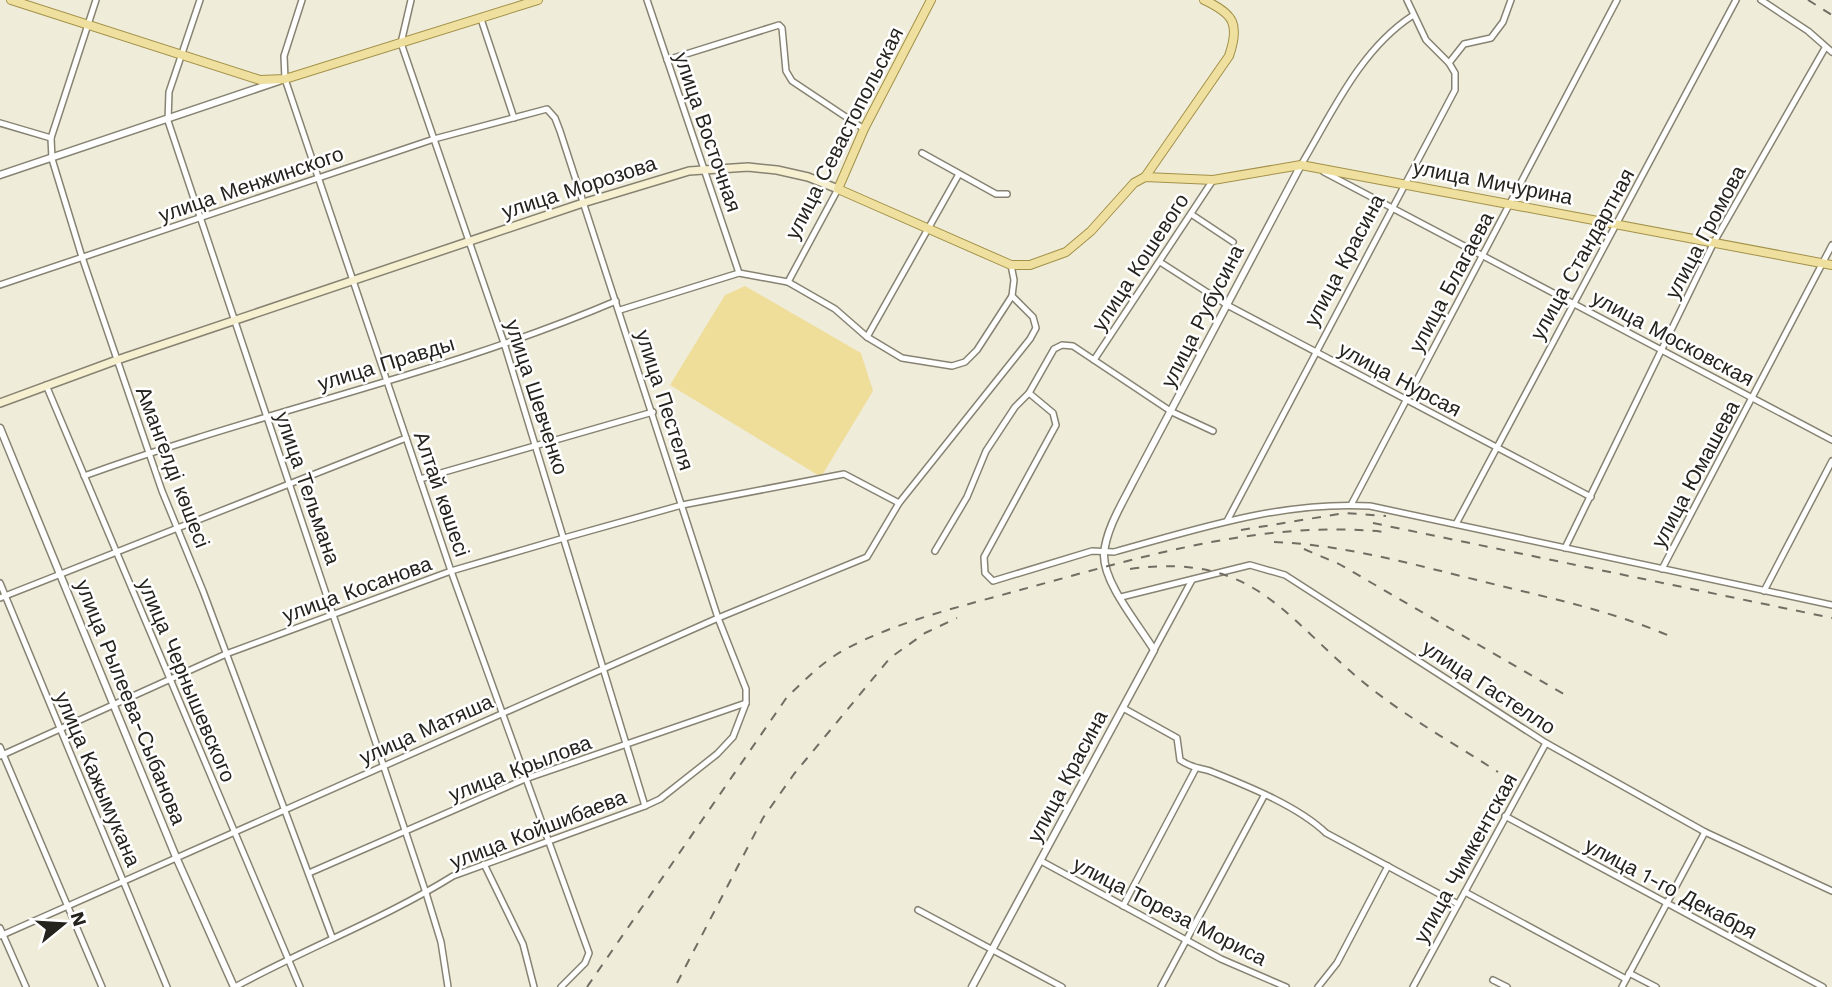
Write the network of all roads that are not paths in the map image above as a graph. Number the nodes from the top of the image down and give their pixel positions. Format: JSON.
{"nodes":[{"id":1,"x":11,"y":0,"type":"edge"},
{"id":2,"x":96,"y":0,"type":"edge"},
{"id":3,"x":200,"y":0,"type":"edge"},
{"id":4,"x":302,"y":0,"type":"edge"},
{"id":5,"x":400,"y":0,"type":"edge"},
{"id":6,"x":537,"y":0,"type":"edge"},
{"id":7,"x":648,"y":0,"type":"edge"},
{"id":8,"x":931,"y":0,"type":"edge"},
{"id":9,"x":1205,"y":0,"type":"edge"},
{"id":10,"x":1407,"y":0,"type":"edge"},
{"id":11,"x":1511,"y":0,"type":"edge"},
{"id":12,"x":1617,"y":0,"type":"edge"},
{"id":13,"x":1736,"y":0,"type":"edge"},
{"id":14,"x":1761,"y":0,"type":"edge"},
{"id":15,"x":411,"y":2,"type":"edge"},
{"id":16,"x":1412,"y":16,"type":"junction"},
{"id":17,"x":481,"y":19,"type":"junction"},
{"id":18,"x":90,"y":24,"type":"junction"},
{"id":19,"x":401,"y":43,"type":"junction"},
{"id":20,"x":1825,"y":48,"type":"junction"},
{"id":21,"x":1832,"y":52,"type":"edge"},
{"id":22,"x":182,"y":53,"type":"junction"},
{"id":23,"x":667,"y":60,"type":"junction"},
{"id":24,"x":1449,"y":63,"type":"junction"},
{"id":25,"x":285,"y":79,"type":"junction"},
{"id":26,"x":547,"y":109,"type":"joint"},
{"id":27,"x":514,"y":118,"type":"junction"},
{"id":28,"x":168,"y":121,"type":"junction"},
{"id":29,"x":0,"y":123,"type":"edge"},
{"id":30,"x":864,"y":129,"type":"junction"},
{"id":31,"x":51,"y":138,"type":"junction"},
{"id":32,"x":434,"y":139,"type":"junction"},
{"id":33,"x":922,"y":153,"type":"dead end"},
{"id":34,"x":52,"y":159,"type":"junction"},
{"id":35,"x":1301,"y":165,"type":"junction"},
{"id":36,"x":1313,"y":166,"type":"junction"},
{"id":37,"x":703,"y":169,"type":"junction"},
{"id":38,"x":959,"y":174,"type":"junction"},
{"id":39,"x":0,"y":175,"type":"edge"},
{"id":40,"x":318,"y":177,"type":"junction"},
{"id":41,"x":1145,"y":177,"type":"junction"},
{"id":42,"x":1213,"y":180,"type":"junction"},
{"id":43,"x":1406,"y":183,"type":"junction"},
{"id":44,"x":838,"y":189,"type":"junction"},
{"id":45,"x":1007,"y":194,"type":"dead end"},
{"id":46,"x":1511,"y":202,"type":"junction"},
{"id":47,"x":583,"y":203,"type":"junction"},
{"id":48,"x":1392,"y":208,"type":"junction"},
{"id":49,"x":1191,"y":214,"type":"junction"},
{"id":50,"x":200,"y":218,"type":"junction"},
{"id":51,"x":1617,"y":224,"type":"junction"},
{"id":52,"x":928,"y":229,"type":"junction"},
{"id":53,"x":469,"y":241,"type":"junction"},
{"id":54,"x":1233,"y":242,"type":"dead end"},
{"id":55,"x":1714,"y":242,"type":"junction"},
{"id":56,"x":1832,"y":245,"type":"edge"},
{"id":57,"x":1482,"y":255,"type":"junction"},
{"id":58,"x":82,"y":257,"type":"junction"},
{"id":59,"x":1160,"y":262,"type":"junction"},
{"id":60,"x":1822,"y":263,"type":"junction"},
{"id":61,"x":1010,"y":265,"type":"junction"},
{"id":62,"x":1832,"y":265,"type":"edge"},
{"id":63,"x":739,"y":273,"type":"junction"},
{"id":64,"x":352,"y":281,"type":"junction"},
{"id":65,"x":788,"y":282,"type":"junction"},
{"id":66,"x":0,"y":285,"type":"edge"},
{"id":67,"x":1012,"y":296,"type":"junction"},
{"id":68,"x":617,"y":301,"type":"junction"},
{"id":69,"x":1573,"y":302,"type":"junction"},
{"id":70,"x":1227,"y":305,"type":"junction"},
{"id":71,"x":620,"y":310,"type":"junction"},
{"id":72,"x":235,"y":322,"type":"junction"},
{"id":73,"x":867,"y":337,"type":"junction"},
{"id":74,"x":504,"y":343,"type":"junction"},
{"id":75,"x":1662,"y":351,"type":"junction"},
{"id":76,"x":1315,"y":352,"type":"junction"},
{"id":77,"x":117,"y":360,"type":"junction"},
{"id":78,"x":1094,"y":360,"type":"junction"},
{"id":79,"x":386,"y":380,"type":"junction"},
{"id":80,"x":46,"y":385,"type":"junction"},
{"id":81,"x":1029,"y":393,"type":"junction"},
{"id":82,"x":1752,"y":398,"type":"junction"},
{"id":83,"x":1406,"y":400,"type":"junction"},
{"id":84,"x":0,"y":403,"type":"edge"},
{"id":85,"x":653,"y":412,"type":"junction"},
{"id":86,"x":1172,"y":412,"type":"junction"},
{"id":87,"x":267,"y":415,"type":"junction"},
{"id":88,"x":0,"y":428,"type":"edge"},
{"id":89,"x":1213,"y":431,"type":"dead end"},
{"id":90,"x":405,"y":438,"type":"junction"},
{"id":91,"x":1832,"y":440,"type":"edge"},
{"id":92,"x":537,"y":445,"type":"junction"},
{"id":93,"x":1497,"y":447,"type":"junction"},
{"id":94,"x":148,"y":452,"type":"junction"},
{"id":95,"x":1832,"y":461,"type":"edge"},
{"id":96,"x":84,"y":476,"type":"junction"},
{"id":97,"x":420,"y":479,"type":"junction"},
{"id":98,"x":289,"y":484,"type":"junction"},
{"id":99,"x":1591,"y":497,"type":"junction"},
{"id":100,"x":899,"y":503,"type":"junction"},
{"id":101,"x":681,"y":505,"type":"junction"},
{"id":102,"x":1351,"y":505,"type":"junction"},
{"id":103,"x":1227,"y":521,"type":"junction"},
{"id":104,"x":1456,"y":524,"type":"junction"},
{"id":105,"x":178,"y":529,"type":"junction"},
{"id":106,"x":564,"y":538,"type":"junction"},
{"id":107,"x":1565,"y":548,"type":"junction"},
{"id":108,"x":934,"y":551,"type":"dead end"},
{"id":109,"x":117,"y":552,"type":"junction"},
{"id":110,"x":1104,"y":552,"type":"junction"},
{"id":111,"x":1662,"y":569,"type":"junction"},
{"id":112,"x":452,"y":572,"type":"junction"},
{"id":113,"x":61,"y":575,"type":"junction"},
{"id":114,"x":1192,"y":580,"type":"junction"},
{"id":115,"x":0,"y":583,"type":"edge"},
{"id":116,"x":1764,"y":591,"type":"junction"},
{"id":117,"x":3,"y":597,"type":"edge"},
{"id":118,"x":1121,"y":597,"type":"junction"},
{"id":119,"x":1832,"y":605,"type":"edge"},
{"id":120,"x":334,"y":614,"type":"junction"},
{"id":121,"x":718,"y":618,"type":"junction"},
{"id":122,"x":1154,"y":650,"type":"junction"},
{"id":123,"x":226,"y":654,"type":"junction"},
{"id":124,"x":604,"y":668,"type":"junction"},
{"id":125,"x":170,"y":679,"type":"junction"},
{"id":126,"x":746,"y":703,"type":"junction"},
{"id":127,"x":114,"y":704,"type":"junction"},
{"id":128,"x":1123,"y":708,"type":"junction"},
{"id":129,"x":501,"y":713,"type":"junction"},
{"id":130,"x":60,"y":729,"type":"junction"},
{"id":131,"x":1546,"y":743,"type":"junction"},
{"id":132,"x":626,"y":745,"type":"junction"},
{"id":133,"x":0,"y":747,"type":"edge"},
{"id":134,"x":2,"y":756,"type":"edge"},
{"id":135,"x":382,"y":765,"type":"junction"},
{"id":136,"x":1195,"y":770,"type":"junction"},
{"id":137,"x":525,"y":779,"type":"junction"},
{"id":138,"x":1264,"y":796,"type":"junction"},
{"id":139,"x":645,"y":806,"type":"junction"},
{"id":140,"x":286,"y":809,"type":"junction"},
{"id":141,"x":1505,"y":816,"type":"junction"},
{"id":142,"x":234,"y":831,"type":"junction"},
{"id":143,"x":1705,"y":831,"type":"junction"},
{"id":144,"x":405,"y":832,"type":"junction"},
{"id":145,"x":548,"y":839,"type":"junction"},
{"id":146,"x":176,"y":857,"type":"junction"},
{"id":147,"x":1041,"y":861,"type":"junction"},
{"id":148,"x":484,"y":864,"type":"junction"},
{"id":149,"x":1388,"y":866,"type":"junction"},
{"id":150,"x":309,"y":873,"type":"junction"},
{"id":151,"x":123,"y":879,"type":"junction"},
{"id":152,"x":1465,"y":891,"type":"junction"},
{"id":153,"x":1832,"y":891,"type":"edge"},
{"id":154,"x":426,"y":893,"type":"junction"},
{"id":155,"x":1666,"y":903,"type":"junction"},
{"id":156,"x":1458,"y":904,"type":"junction"},
{"id":157,"x":66,"y":905,"type":"junction"},
{"id":158,"x":1123,"y":906,"type":"junction"},
{"id":159,"x":918,"y":910,"type":"dead end"},
{"id":160,"x":0,"y":928,"type":"edge"},
{"id":161,"x":1,"y":935,"type":"edge"},
{"id":162,"x":332,"y":937,"type":"junction"},
{"id":163,"x":1186,"y":940,"type":"junction"},
{"id":164,"x":993,"y":949,"type":"junction"},
{"id":165,"x":288,"y":958,"type":"junction"},
{"id":166,"x":1628,"y":976,"type":"junction"},
{"id":167,"x":1493,"y":980,"type":"dead end"},
{"id":168,"x":26,"y":987,"type":"edge"},
{"id":169,"x":102,"y":987,"type":"edge"},
{"id":170,"x":167,"y":987,"type":"edge"},
{"id":171,"x":234,"y":987,"type":"edge"},
{"id":172,"x":300,"y":987,"type":"edge"},
{"id":173,"x":448,"y":987,"type":"edge"},
{"id":174,"x":534,"y":987,"type":"edge"},
{"id":175,"x":561,"y":987,"type":"edge"},
{"id":176,"x":972,"y":987,"type":"edge"},
{"id":177,"x":1062,"y":987,"type":"edge"},
{"id":178,"x":1161,"y":987,"type":"edge"},
{"id":179,"x":1286,"y":987,"type":"edge"},
{"id":180,"x":1318,"y":987,"type":"edge"},
{"id":181,"x":1413,"y":987,"type":"edge"},
{"id":182,"x":1507,"y":987,"type":"edge"},
{"id":183,"x":1622,"y":987,"type":"edge"},
{"id":184,"x":1656,"y":987,"type":"edge"},
{"id":185,"x":1823,"y":987,"type":"edge"}],
"edges":[{"from":1,"to":18,"type":"main road"},
{"from":2,"to":18,"type":"street","name":"Амангелді көшесі"},
{"from":3,"to":22,"type":"street","name":"улица Тельмана"},
{"from":4,"to":25,"type":"street","name":"Алтай көшесі"},
{"from":5,"to":15,"type":"street"},
{"from":6,"to":17,"type":"main road"},
{"from":7,"to":23,"type":"street","name":"улица Восточная"},
{"from":8,"to":30,"type":"main road","name":"улица Севастопольская"},
{"from":9,"to":41,"type":"main road"},
{"from":10,"to":16,"type":"street"},
{"from":11,"to":24,"type":"street"},
{"from":12,"to":46,"type":"street","name":"улица Благаева"},
{"from":13,"to":51,"type":"street","name":"улица Стандартная"},
{"from":14,"to":20,"type":"street"},
{"from":15,"to":19,"type":"street"},
{"from":16,"to":24,"type":"street"},
{"from":16,"to":35,"type":"street","name":"улица Рубусина"},
{"from":17,"to":19,"type":"main road"},
{"from":17,"to":27,"type":"street"},
{"from":18,"to":22,"type":"main road"},
{"from":18,"to":31,"type":"street","name":"Амангелді көшесі"},
{"from":19,"to":25,"type":"main road"},
{"from":19,"to":32,"type":"street","name":"улица Шевченко"},
{"from":20,"to":21,"type":"street"},
{"from":20,"to":55,"type":"street","name":"улица Громова"},
{"from":22,"to":25,"type":"main road"},
{"from":22,"to":28,"type":"street","name":"улица Тельмана"},
{"from":23,"to":30,"type":"street"},
{"from":23,"to":37,"type":"street","name":"улица Восточная"},
{"from":24,"to":43,"type":"street","name":"улица Красина"},
{"from":25,"to":28,"type":"street"},
{"from":25,"to":40,"type":"street","name":"Алтай көшесі"},
{"from":26,"to":27,"type":"street","name":"улица Менжинского"},
{"from":26,"to":47,"type":"street","name":"улица Пестеля"},
{"from":27,"to":32,"type":"street","name":"улица Менжинского"},
{"from":28,"to":34,"type":"street"},
{"from":28,"to":50,"type":"street","name":"улица Тельмана"},
{"from":29,"to":31,"type":"street"},
{"from":30,"to":44,"type":"main road","name":"улица Севастопольская"},
{"from":31,"to":34,"type":"street","name":"Амангелді көшесі"},
{"from":32,"to":40,"type":"street","name":"улица Менжинского"},
{"from":32,"to":53,"type":"street","name":"улица Шевченко"},
{"from":33,"to":38,"type":"street"},
{"from":34,"to":39,"type":"street"},
{"from":34,"to":58,"type":"street","name":"Амангелді көшесі"},
{"from":35,"to":36,"type":"main road","name":"улица Мичурина"},
{"from":35,"to":42,"type":"main road","name":"улица Мичурина"},
{"from":35,"to":70,"type":"street","name":"улица Рубусина"},
{"from":36,"to":43,"type":"main road","name":"улица Мичурина"},
{"from":36,"to":48,"type":"street","name":"улица Московская"},
{"from":37,"to":44,"type":"main road","name":"улица Морозова"},
{"from":37,"to":47,"type":"main road","name":"улица Морозова"},
{"from":37,"to":63,"type":"street","name":"улица Восточная"},
{"from":38,"to":45,"type":"street"},
{"from":38,"to":52,"type":"street"},
{"from":40,"to":50,"type":"street","name":"улица Менжинского"},
{"from":40,"to":64,"type":"street","name":"Алтай көшесі"},
{"from":41,"to":42,"type":"main road","name":"улица Мичурина"},
{"from":41,"to":61,"type":"main road"},
{"from":42,"to":49,"type":"street","name":"улица Кошевого"},
{"from":43,"to":46,"type":"main road","name":"улица Мичурина"},
{"from":43,"to":48,"type":"street","name":"улица Красина"},
{"from":44,"to":52,"type":"main road","name":"улица Морозова"},
{"from":44,"to":65,"type":"street","name":"улица Севастопольская"},
{"from":46,"to":51,"type":"main road","name":"улица Мичурина"},
{"from":46,"to":57,"type":"street","name":"улица Благаева"},
{"from":47,"to":53,"type":"main road","name":"улица Морозова"},
{"from":47,"to":68,"type":"street","name":"улица Пестеля"},
{"from":48,"to":57,"type":"street","name":"улица Московская"},
{"from":48,"to":76,"type":"street","name":"улица Красина"},
{"from":49,"to":54,"type":"street","name":"улица Рубусина"},
{"from":49,"to":59,"type":"street","name":"улица Кошевого"},
{"from":50,"to":58,"type":"street","name":"улица Менжинского"},
{"from":50,"to":72,"type":"street","name":"улица Тельмана"},
{"from":51,"to":55,"type":"main road","name":"улица Мичурина"},
{"from":51,"to":69,"type":"street","name":"улица Стандартная"},
{"from":52,"to":61,"type":"main road","name":"улица Морозова"},
{"from":52,"to":73,"type":"street"},
{"from":53,"to":64,"type":"main road","name":"улица Морозова"},
{"from":53,"to":74,"type":"street","name":"улица Шевченко"},
{"from":55,"to":60,"type":"main road","name":"улица Мичурина"},
{"from":55,"to":75,"type":"street","name":"улица Громова"},
{"from":56,"to":60,"type":"street","name":"улица Юмашева"},
{"from":57,"to":69,"type":"street","name":"улица Московская"},
{"from":57,"to":83,"type":"street","name":"улица Благаева"},
{"from":58,"to":66,"type":"street","name":"улица Менжинского"},
{"from":58,"to":77,"type":"street","name":"Амангелді көшесі"},
{"from":59,"to":70,"type":"street","name":"улица Нурсая"},
{"from":59,"to":78,"type":"street","name":"улица Кошевого"},
{"from":60,"to":62,"type":"main road","name":"улица Мичурина"},
{"from":60,"to":82,"type":"street","name":"улица Юмашева"},
{"from":61,"to":67,"type":"street"},
{"from":63,"to":65,"type":"street"},
{"from":63,"to":71,"type":"street"},
{"from":64,"to":72,"type":"main road","name":"улица Морозова"},
{"from":64,"to":79,"type":"street","name":"Алтай көшесі"},
{"from":65,"to":73,"type":"street"},
{"from":67,"to":73,"type":"street"},
{"from":67,"to":100,"type":"street"},
{"from":68,"to":71,"type":"street","name":"улица Пестеля"},
{"from":68,"to":74,"type":"street","name":"улица Правды"},
{"from":69,"to":75,"type":"street","name":"улица Московская"},
{"from":69,"to":93,"type":"street","name":"улица Стандартная"},
{"from":70,"to":76,"type":"street","name":"улица Нурсая"},
{"from":70,"to":86,"type":"street","name":"улица Рубусина"},
{"from":71,"to":85,"type":"street","name":"улица Пестеля"},
{"from":72,"to":77,"type":"main road","name":"улица Морозова"},
{"from":72,"to":87,"type":"street","name":"улица Тельмана"},
{"from":74,"to":79,"type":"street","name":"улица Правды"},
{"from":74,"to":92,"type":"street","name":"улица Шевченко"},
{"from":75,"to":82,"type":"street","name":"улица Московская"},
{"from":75,"to":99,"type":"street","name":"улица Громова"},
{"from":76,"to":83,"type":"street","name":"улица Нурсая"},
{"from":76,"to":103,"type":"street","name":"улица Красина"},
{"from":77,"to":80,"type":"main road","name":"улица Морозова"},
{"from":77,"to":94,"type":"street","name":"Амангелді көшесі"},
{"from":78,"to":81,"type":"street","name":"улица Кошевого"},
{"from":78,"to":86,"type":"street","name":"улица Кошевого"},
{"from":79,"to":87,"type":"street","name":"улица Правды"},
{"from":79,"to":90,"type":"street","name":"Алтай көшесі"},
{"from":80,"to":84,"type":"main road","name":"улица Морозова"},
{"from":80,"to":96,"type":"street","name":"улица Чернышевского"},
{"from":81,"to":108,"type":"street","name":"улица Кошевого"},
{"from":81,"to":110,"type":"street"},
{"from":82,"to":91,"type":"street","name":"улица Московская"},
{"from":82,"to":111,"type":"street","name":"улица Юмашева"},
{"from":83,"to":93,"type":"street","name":"улица Нурсая"},
{"from":83,"to":102,"type":"street","name":"улица Благаева"},
{"from":85,"to":92,"type":"street"},
{"from":85,"to":101,"type":"street","name":"улица Пестеля"},
{"from":86,"to":89,"type":"street","name":"улица Кошевого"},
{"from":86,"to":110,"type":"street","name":"улица Рубусина"},
{"from":87,"to":94,"type":"street","name":"улица Правды"},
{"from":87,"to":98,"type":"street","name":"улица Тельмана"},
{"from":88,"to":113,"type":"street","name":"улица Рылеева-Сыбанова"},
{"from":90,"to":97,"type":"street","name":"Алтай көшесі"},
{"from":90,"to":98,"type":"street"},
{"from":92,"to":97,"type":"street"},
{"from":92,"to":106,"type":"street","name":"улица Шевченко"},
{"from":93,"to":99,"type":"street","name":"улица Нурсая"},
{"from":93,"to":104,"type":"street","name":"улица Стандартная"},
{"from":94,"to":96,"type":"street","name":"улица Правды"},
{"from":94,"to":105,"type":"street","name":"Амангелді көшесі"},
{"from":95,"to":116,"type":"street"},
{"from":96,"to":109,"type":"street","name":"улица Чернышевского"},
{"from":97,"to":112,"type":"street","name":"Алтай көшесі"},
{"from":98,"to":105,"type":"street"},
{"from":98,"to":120,"type":"street","name":"улица Тельмана"},
{"from":99,"to":107,"type":"street","name":"улица Громова"},
{"from":100,"to":101,"type":"street","name":"улица Косанова"},
{"from":100,"to":121,"type":"street","name":"улица Матяша"},
{"from":101,"to":106,"type":"street","name":"улица Косанова"},
{"from":101,"to":121,"type":"street","name":"улица Пестеля"},
{"from":102,"to":103,"type":"street"},
{"from":102,"to":104,"type":"street"},
{"from":103,"to":110,"type":"street"},
{"from":104,"to":107,"type":"street"},
{"from":105,"to":109,"type":"street"},
{"from":105,"to":123,"type":"street","name":"Амангелді көшесі"},
{"from":106,"to":112,"type":"street","name":"улица Косанова"},
{"from":106,"to":124,"type":"street","name":"улица Шевченко"},
{"from":107,"to":111,"type":"street"},
{"from":109,"to":113,"type":"street"},
{"from":109,"to":125,"type":"street","name":"улица Чернышевского"},
{"from":110,"to":118,"type":"street"},
{"from":111,"to":116,"type":"street"},
{"from":112,"to":120,"type":"street","name":"улица Косанова"},
{"from":112,"to":129,"type":"street","name":"Алтай көшесі"},
{"from":113,"to":117,"type":"street"},
{"from":113,"to":127,"type":"street","name":"улица Рылеева-Сыбанова"},
{"from":114,"to":118,"type":"street","name":"улица Гастелло"},
{"from":114,"to":122,"type":"street","name":"улица Красина"},
{"from":114,"to":131,"type":"street","name":"улица Гастелло"},
{"from":115,"to":117,"type":"street","name":"улица Кажымукана"},
{"from":116,"to":119,"type":"street"},
{"from":117,"to":130,"type":"street","name":"улица Кажымукана"},
{"from":118,"to":122,"type":"street"},
{"from":120,"to":123,"type":"street","name":"улица Косанова"},
{"from":120,"to":135,"type":"street","name":"улица Тельмана"},
{"from":121,"to":124,"type":"street","name":"улица Матяша"},
{"from":121,"to":126,"type":"street","name":"улица Пестеля"},
{"from":122,"to":128,"type":"street","name":"улица Красина"},
{"from":123,"to":125,"type":"street","name":"улица Косанова"},
{"from":123,"to":140,"type":"street","name":"Амангелді көшесі"},
{"from":124,"to":129,"type":"street","name":"улица Матяша"},
{"from":124,"to":132,"type":"street","name":"улица Шевченко"},
{"from":125,"to":127,"type":"street","name":"улица Косанова"},
{"from":125,"to":142,"type":"street","name":"улица Чернышевского"},
{"from":126,"to":132,"type":"street","name":"улица Крылова"},
{"from":126,"to":139,"type":"street","name":"улица Койшибаева"},
{"from":127,"to":130,"type":"street","name":"улица Косанова"},
{"from":127,"to":146,"type":"street","name":"улица Рылеева-Сыбанова"},
{"from":128,"to":136,"type":"street"},
{"from":128,"to":147,"type":"street","name":"улица Красина"},
{"from":129,"to":135,"type":"street","name":"улица Матяша"},
{"from":129,"to":137,"type":"street","name":"Алтай көшесі"},
{"from":130,"to":134,"type":"street","name":"улица Косанова"},
{"from":130,"to":151,"type":"street","name":"улица Кажымукана"},
{"from":131,"to":141,"type":"street","name":"улица Чимкентская"},
{"from":131,"to":143,"type":"street","name":"улица Гастелло"},
{"from":132,"to":137,"type":"street","name":"улица Крылова"},
{"from":132,"to":139,"type":"street","name":"улица Шевченко"},
{"from":133,"to":134,"type":"street"},
{"from":134,"to":157,"type":"street"},
{"from":135,"to":140,"type":"street","name":"улица Матяша"},
{"from":135,"to":144,"type":"street","name":"улица Тельмана"},
{"from":136,"to":138,"type":"street"},
{"from":136,"to":158,"type":"street"},
{"from":137,"to":144,"type":"street","name":"улица Крылова"},
{"from":137,"to":145,"type":"street","name":"Алтай көшесі"},
{"from":138,"to":149,"type":"street"},
{"from":138,"to":163,"type":"street"},
{"from":139,"to":145,"type":"street","name":"улица Койшибаева"},
{"from":140,"to":142,"type":"street","name":"улица Матяша"},
{"from":140,"to":150,"type":"street","name":"Амангелді көшесі"},
{"from":141,"to":152,"type":"street","name":"улица Чимкентская"},
{"from":141,"to":155,"type":"street","name":"улица 1-го Декабря"},
{"from":142,"to":146,"type":"street","name":"улица Матяша"},
{"from":142,"to":165,"type":"street","name":"улица Чернышевского"},
{"from":143,"to":153,"type":"street","name":"улица Гастелло"},
{"from":143,"to":155,"type":"street"},
{"from":144,"to":150,"type":"street","name":"улица Крылова"},
{"from":144,"to":154,"type":"street","name":"улица Тельмана"},
{"from":145,"to":148,"type":"street","name":"улица Койшибаева"},
{"from":145,"to":175,"type":"street","name":"Алтай көшесі"},
{"from":146,"to":151,"type":"street","name":"улица Матяша"},
{"from":146,"to":171,"type":"street","name":"улица Рылеева-Сыбанова"},
{"from":147,"to":158,"type":"street","name":"улица Тореза Мориса"},
{"from":147,"to":164,"type":"street","name":"улица Красина"},
{"from":148,"to":154,"type":"street","name":"улица Койшибаева"},
{"from":148,"to":174,"type":"street"},
{"from":149,"to":156,"type":"street"},
{"from":149,"to":180,"type":"street"},
{"from":150,"to":162,"type":"street","name":"Амангелді көшесі"},
{"from":151,"to":157,"type":"street","name":"улица Матяша"},
{"from":151,"to":170,"type":"street","name":"улица Кажымукана"},
{"from":152,"to":156,"type":"street","name":"улица Чимкентская"},
{"from":152,"to":166,"type":"street"},
{"from":154,"to":162,"type":"street","name":"улица Койшибаева"},
{"from":154,"to":173,"type":"street","name":"улица Тельмана"},
{"from":155,"to":166,"type":"street"},
{"from":155,"to":185,"type":"street","name":"улица 1-го Декабря"},
{"from":156,"to":181,"type":"street","name":"улица Чимкентская"},
{"from":157,"to":161,"type":"street","name":"улица Матяша"},
{"from":157,"to":169,"type":"street"},
{"from":158,"to":163,"type":"street","name":"улица Тореза Мориса"},
{"from":159,"to":164,"type":"street"},
{"from":160,"to":161,"type":"street"},
{"from":161,"to":168,"type":"street"},
{"from":162,"to":165,"type":"street","name":"улица Койшибаева"},
{"from":163,"to":178,"type":"street"},
{"from":163,"to":179,"type":"street","name":"улица Тореза Мориса"},
{"from":164,"to":176,"type":"street","name":"улица Красина"},
{"from":164,"to":177,"type":"street"},
{"from":165,"to":171,"type":"street","name":"улица Койшибаева"},
{"from":165,"to":172,"type":"street","name":"улица Чернышевского"},
{"from":166,"to":183,"type":"street"},
{"from":166,"to":184,"type":"street"},
{"from":167,"to":182,"type":"street"}]}
